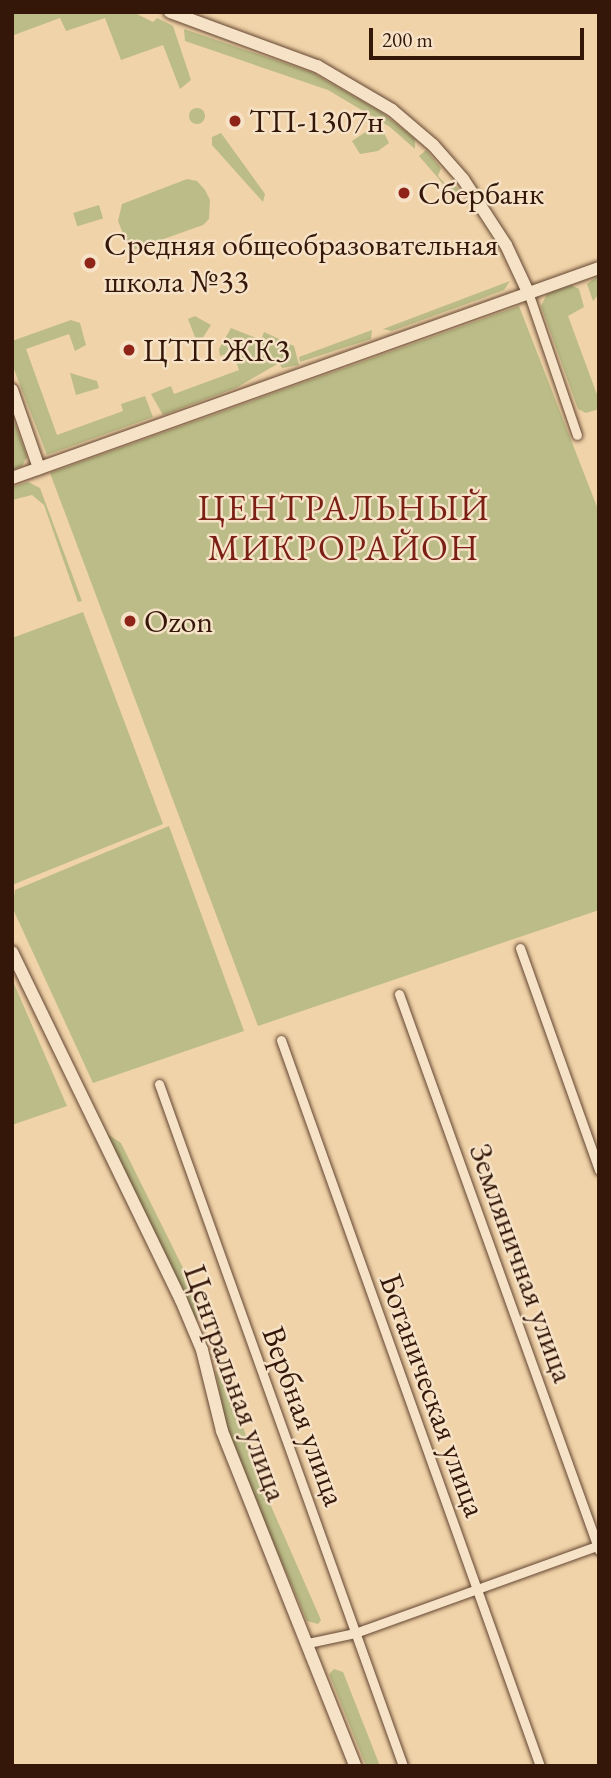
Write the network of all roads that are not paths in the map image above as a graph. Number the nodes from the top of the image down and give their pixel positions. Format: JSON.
{"nodes":[{"id":1,"x":170,"y":12,"type":"edge"},
{"id":2,"x":599,"y":268,"type":"edge"},
{"id":3,"x":528,"y":292,"type":"junction"},
{"id":4,"x":12,"y":390,"type":"edge"},
{"id":5,"x":577,"y":435,"type":"dead end"},
{"id":6,"x":39,"y":468,"type":"junction"},
{"id":7,"x":12,"y":478,"type":"edge"},
{"id":8,"x":520,"y":948,"type":"dead end"},
{"id":9,"x":12,"y":951,"type":"edge"},
{"id":10,"x":399,"y":993,"type":"dead end"},
{"id":11,"x":281,"y":1040,"type":"dead end"},
{"id":12,"x":159,"y":1084,"type":"dead end"},
{"id":13,"x":599,"y":1170,"type":"edge"},
{"id":14,"x":598,"y":1547,"type":"edge"},
{"id":15,"x":476,"y":1588,"type":"junction"},
{"id":16,"x":355,"y":1633,"type":"junction"},
{"id":17,"x":308,"y":1643,"type":"junction"},
{"id":18,"x":355,"y":1766,"type":"edge"},
{"id":19,"x":403,"y":1766,"type":"edge"},
{"id":20,"x":540,"y":1766,"type":"edge"}],
"edges":[{"from":1,"to":3,"type":"main road"},
{"from":2,"to":3,"type":"main road"},
{"from":3,"to":5,"type":"street"},
{"from":3,"to":6,"type":"main road"},
{"from":4,"to":6,"type":"main road"},
{"from":6,"to":7,"type":"main road"},
{"from":8,"to":13,"type":"street"},
{"from":9,"to":17,"type":"main road","name":"Центральная улица"},
{"from":10,"to":14,"type":"street","name":"Земляничная улица"},
{"from":11,"to":15,"type":"street","name":"Ботаническая улица"},
{"from":12,"to":16,"type":"street","name":"Вербная улица"},
{"from":14,"to":15,"type":"street"},
{"from":15,"to":16,"type":"street"},
{"from":15,"to":20,"type":"street","name":"Ботаническая улица"},
{"from":16,"to":17,"type":"street"},
{"from":16,"to":19,"type":"street","name":"Вербная улица"},
{"from":17,"to":18,"type":"main road","name":"Центральная улица"}]}
